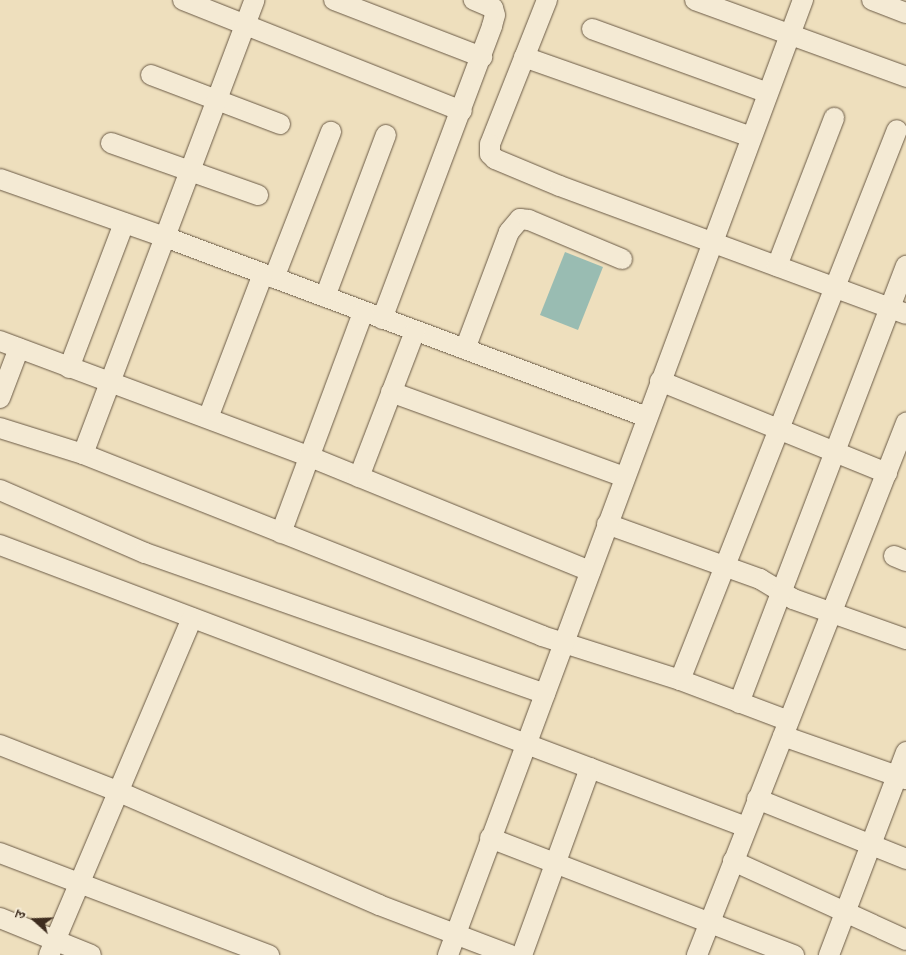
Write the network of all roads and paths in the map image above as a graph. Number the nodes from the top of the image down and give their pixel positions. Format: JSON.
{"nodes":[{"id":1,"x":183,"y":0,"type":"edge"},
{"id":2,"x":255,"y":0,"type":"edge"},
{"id":3,"x":334,"y":0,"type":"edge"},
{"id":4,"x":474,"y":0,"type":"edge"},
{"id":5,"x":547,"y":0,"type":"edge"},
{"id":6,"x":695,"y":0,"type":"edge"},
{"id":7,"x":803,"y":0,"type":"edge"},
{"id":8,"x":872,"y":0,"type":"edge"},
{"id":9,"x":906,"y":13,"type":"edge"},
{"id":10,"x":246,"y":23,"type":"junction"},
{"id":11,"x":592,"y":29,"type":"dead end"},
{"id":12,"x":790,"y":35,"type":"junction"},
{"id":13,"x":482,"y":57,"type":"junction"},
{"id":14,"x":524,"y":57,"type":"junction"},
{"id":15,"x":151,"y":75,"type":"dead end"},
{"id":16,"x":906,"y":77,"type":"edge"},
{"id":17,"x":768,"y":93,"type":"junction"},
{"id":18,"x":217,"y":100,"type":"junction"},
{"id":19,"x":462,"y":111,"type":"junction"},
{"id":20,"x":834,"y":118,"type":"dead end"},
{"id":21,"x":280,"y":124,"type":"dead end"},
{"id":22,"x":897,"y":130,"type":"dead end"},
{"id":23,"x":331,"y":132,"type":"dead end"},
{"id":24,"x":386,"y":136,"type":"dead end"},
{"id":25,"x":751,"y":137,"type":"junction"},
{"id":26,"x":111,"y":143,"type":"dead end"},
{"id":27,"x":190,"y":171,"type":"junction"},
{"id":28,"x":0,"y":179,"type":"edge"},
{"id":29,"x":258,"y":195,"type":"dead end"},
{"id":30,"x":124,"y":223,"type":"junction"},
{"id":31,"x":165,"y":237,"type":"junction"},
{"id":32,"x":713,"y":242,"type":"junction"},
{"id":33,"x":622,"y":259,"type":"dead end"},
{"id":34,"x":777,"y":266,"type":"junction"},
{"id":35,"x":906,"y":266,"type":"edge"},
{"id":36,"x":268,"y":276,"type":"junction"},
{"id":37,"x":835,"y":288,"type":"junction"},
{"id":38,"x":325,"y":297,"type":"junction"},
{"id":39,"x":898,"y":310,"type":"edge"},
{"id":40,"x":372,"y":316,"type":"junction"},
{"id":41,"x":415,"y":331,"type":"junction"},
{"id":42,"x":0,"y":341,"type":"edge"},
{"id":43,"x":19,"y":348,"type":"junction"},
{"id":44,"x":465,"y":349,"type":"junction"},
{"id":45,"x":69,"y":368,"type":"junction"},
{"id":46,"x":660,"y":381,"type":"junction"},
{"id":47,"x":110,"y":383,"type":"junction"},
{"id":48,"x":391,"y":392,"type":"junction"},
{"id":49,"x":0,"y":398,"type":"edge"},
{"id":50,"x":647,"y":417,"type":"junction"},
{"id":51,"x":208,"y":418,"type":"junction"},
{"id":52,"x":906,"y":423,"type":"edge"},
{"id":53,"x":780,"y":427,"type":"junction"},
{"id":54,"x":0,"y":428,"type":"edge"},
{"id":55,"x":836,"y":451,"type":"junction"},
{"id":56,"x":83,"y":454,"type":"junction"},
{"id":57,"x":308,"y":456,"type":"junction"},
{"id":58,"x":887,"y":472,"type":"junction"},
{"id":59,"x":359,"y":477,"type":"junction"},
{"id":60,"x":624,"y":477,"type":"junction"},
{"id":61,"x":0,"y":490,"type":"edge"},
{"id":62,"x":607,"y":524,"type":"junction"},
{"id":63,"x":281,"y":533,"type":"junction"},
{"id":64,"x":0,"y":545,"type":"edge"},
{"id":65,"x":724,"y":565,"type":"junction"},
{"id":66,"x":590,"y":570,"type":"junction"},
{"id":67,"x":782,"y":594,"type":"junction"},
{"id":68,"x":832,"y":613,"type":"junction"},
{"id":69,"x":192,"y":618,"type":"junction"},
{"id":70,"x":906,"y":640,"type":"edge"},
{"id":71,"x":564,"y":642,"type":"junction"},
{"id":72,"x":680,"y":680,"type":"junction"},
{"id":73,"x":545,"y":694,"type":"junction"},
{"id":74,"x":739,"y":703,"type":"junction"},
{"id":75,"x":786,"y":728,"type":"junction"},
{"id":76,"x":526,"y":744,"type":"junction"},
{"id":77,"x":0,"y":745,"type":"edge"},
{"id":78,"x":906,"y":752,"type":"edge"},
{"id":79,"x":590,"y":768,"type":"junction"},
{"id":80,"x":902,"y":778,"type":"edge"},
{"id":81,"x":117,"y":792,"type":"junction"},
{"id":82,"x":757,"y":799,"type":"junction"},
{"id":83,"x":746,"y":827,"type":"junction"},
{"id":84,"x":490,"y":838,"type":"junction"},
{"id":85,"x":871,"y":845,"type":"junction"},
{"id":86,"x":0,"y":853,"type":"edge"},
{"id":87,"x":906,"y":859,"type":"edge"},
{"id":88,"x":733,"y":861,"type":"junction"},
{"id":89,"x":554,"y":862,"type":"junction"},
{"id":90,"x":79,"y":882,"type":"junction"},
{"id":91,"x":846,"y":912,"type":"junction"},
{"id":92,"x":0,"y":918,"type":"edge"},
{"id":93,"x":710,"y":921,"type":"junction"},
{"id":94,"x":456,"y":935,"type":"junction"},
{"id":95,"x":906,"y":940,"type":"edge"},
{"id":96,"x":52,"y":947,"type":"edge"},
{"id":97,"x":91,"y":955,"type":"edge"},
{"id":98,"x":269,"y":955,"type":"edge"},
{"id":99,"x":448,"y":955,"type":"edge"},
{"id":100,"x":510,"y":955,"type":"edge"},
{"id":101,"x":522,"y":955,"type":"edge"},
{"id":102,"x":697,"y":955,"type":"edge"},
{"id":103,"x":794,"y":955,"type":"edge"},
{"id":104,"x":829,"y":955,"type":"edge"}],
"edges":[{"from":1,"to":10,"type":"street"},
{"from":2,"to":10,"type":"street"},
{"from":3,"to":13,"type":"street"},
{"from":4,"to":13,"type":"street"},
{"from":5,"to":14,"type":"street"},
{"from":6,"to":12,"type":"street"},
{"from":7,"to":12,"type":"street"},
{"from":8,"to":9,"type":"street"},
{"from":10,"to":18,"type":"street"},
{"from":10,"to":19,"type":"street"},
{"from":11,"to":17,"type":"street"},
{"from":12,"to":16,"type":"street"},
{"from":12,"to":17,"type":"street"},
{"from":13,"to":19,"type":"street"},
{"from":14,"to":25,"type":"street"},
{"from":14,"to":32,"type":"street"},
{"from":15,"to":18,"type":"street"},
{"from":17,"to":25,"type":"street"},
{"from":18,"to":21,"type":"street"},
{"from":18,"to":27,"type":"street"},
{"from":19,"to":40,"type":"street"},
{"from":20,"to":34,"type":"street"},
{"from":22,"to":37,"type":"street"},
{"from":23,"to":36,"type":"street"},
{"from":24,"to":38,"type":"street"},
{"from":25,"to":32,"type":"street"},
{"from":26,"to":27,"type":"street"},
{"from":27,"to":29,"type":"street"},
{"from":27,"to":31,"type":"street"},
{"from":28,"to":30,"type":"street"},
{"from":30,"to":31,"type":"street"},
{"from":30,"to":45,"type":"street"},
{"from":31,"to":36,"type":"street"},
{"from":31,"to":47,"type":"street"},
{"from":32,"to":34,"type":"street"},
{"from":32,"to":46,"type":"street"},
{"from":33,"to":44,"type":"street"},
{"from":34,"to":37,"type":"street"},
{"from":35,"to":39,"type":"street"},
{"from":36,"to":38,"type":"street"},
{"from":36,"to":51,"type":"street"},
{"from":37,"to":39,"type":"street"},
{"from":37,"to":53,"type":"street"},
{"from":38,"to":40,"type":"street"},
{"from":39,"to":55,"type":"street"},
{"from":40,"to":41,"type":"street"},
{"from":40,"to":57,"type":"street"},
{"from":41,"to":44,"type":"street"},
{"from":41,"to":48,"type":"street"},
{"from":42,"to":43,"type":"street"},
{"from":43,"to":45,"type":"street"},
{"from":43,"to":49,"type":"street"},
{"from":44,"to":50,"type":"street"},
{"from":45,"to":47,"type":"street"},
{"from":46,"to":50,"type":"street"},
{"from":46,"to":53,"type":"street"},
{"from":47,"to":51,"type":"street"},
{"from":47,"to":56,"type":"street"},
{"from":48,"to":59,"type":"street"},
{"from":48,"to":60,"type":"street"},
{"from":50,"to":60,"type":"street"},
{"from":51,"to":57,"type":"street"},
{"from":52,"to":58,"type":"street"},
{"from":53,"to":55,"type":"street"},
{"from":53,"to":65,"type":"street"},
{"from":54,"to":56,"type":"street"},
{"from":55,"to":58,"type":"street"},
{"from":55,"to":67,"type":"street"},
{"from":56,"to":63,"type":"street"},
{"from":57,"to":59,"type":"street"},
{"from":57,"to":63,"type":"street"},
{"from":58,"to":68,"type":"street"},
{"from":59,"to":66,"type":"street"},
{"from":60,"to":62,"type":"street"},
{"from":61,"to":73,"type":"street"},
{"from":62,"to":65,"type":"street"},
{"from":62,"to":66,"type":"street"},
{"from":63,"to":71,"type":"street"},
{"from":64,"to":69,"type":"street"},
{"from":65,"to":67,"type":"street"},
{"from":65,"to":72,"type":"street"},
{"from":66,"to":71,"type":"street"},
{"from":67,"to":68,"type":"street"},
{"from":67,"to":74,"type":"street"},
{"from":68,"to":70,"type":"street"},
{"from":68,"to":75,"type":"street"},
{"from":69,"to":76,"type":"street"},
{"from":69,"to":81,"type":"street"},
{"from":71,"to":72,"type":"street"},
{"from":71,"to":73,"type":"street"},
{"from":72,"to":74,"type":"street"},
{"from":73,"to":76,"type":"street"},
{"from":74,"to":75,"type":"street"},
{"from":75,"to":80,"type":"street"},
{"from":75,"to":82,"type":"street"},
{"from":76,"to":79,"type":"street"},
{"from":76,"to":84,"type":"street"},
{"from":77,"to":81,"type":"street"},
{"from":78,"to":80,"type":"street"},
{"from":79,"to":83,"type":"street"},
{"from":79,"to":89,"type":"street"},
{"from":80,"to":85,"type":"street"},
{"from":81,"to":90,"type":"street"},
{"from":81,"to":94,"type":"street"},
{"from":82,"to":83,"type":"street"},
{"from":82,"to":85,"type":"street"},
{"from":83,"to":88,"type":"street"},
{"from":84,"to":89,"type":"street"},
{"from":84,"to":94,"type":"street"},
{"from":85,"to":87,"type":"street"},
{"from":85,"to":91,"type":"street"},
{"from":86,"to":90,"type":"street"},
{"from":88,"to":91,"type":"street"},
{"from":88,"to":93,"type":"street"},
{"from":89,"to":93,"type":"street"},
{"from":89,"to":101,"type":"street"},
{"from":90,"to":96,"type":"street"},
{"from":90,"to":98,"type":"street"},
{"from":91,"to":95,"type":"street"},
{"from":91,"to":104,"type":"street"},
{"from":92,"to":96,"type":"street"},
{"from":93,"to":102,"type":"street"},
{"from":93,"to":103,"type":"street"},
{"from":94,"to":99,"type":"street"},
{"from":94,"to":100,"type":"street"},
{"from":96,"to":97,"type":"street"}]}
